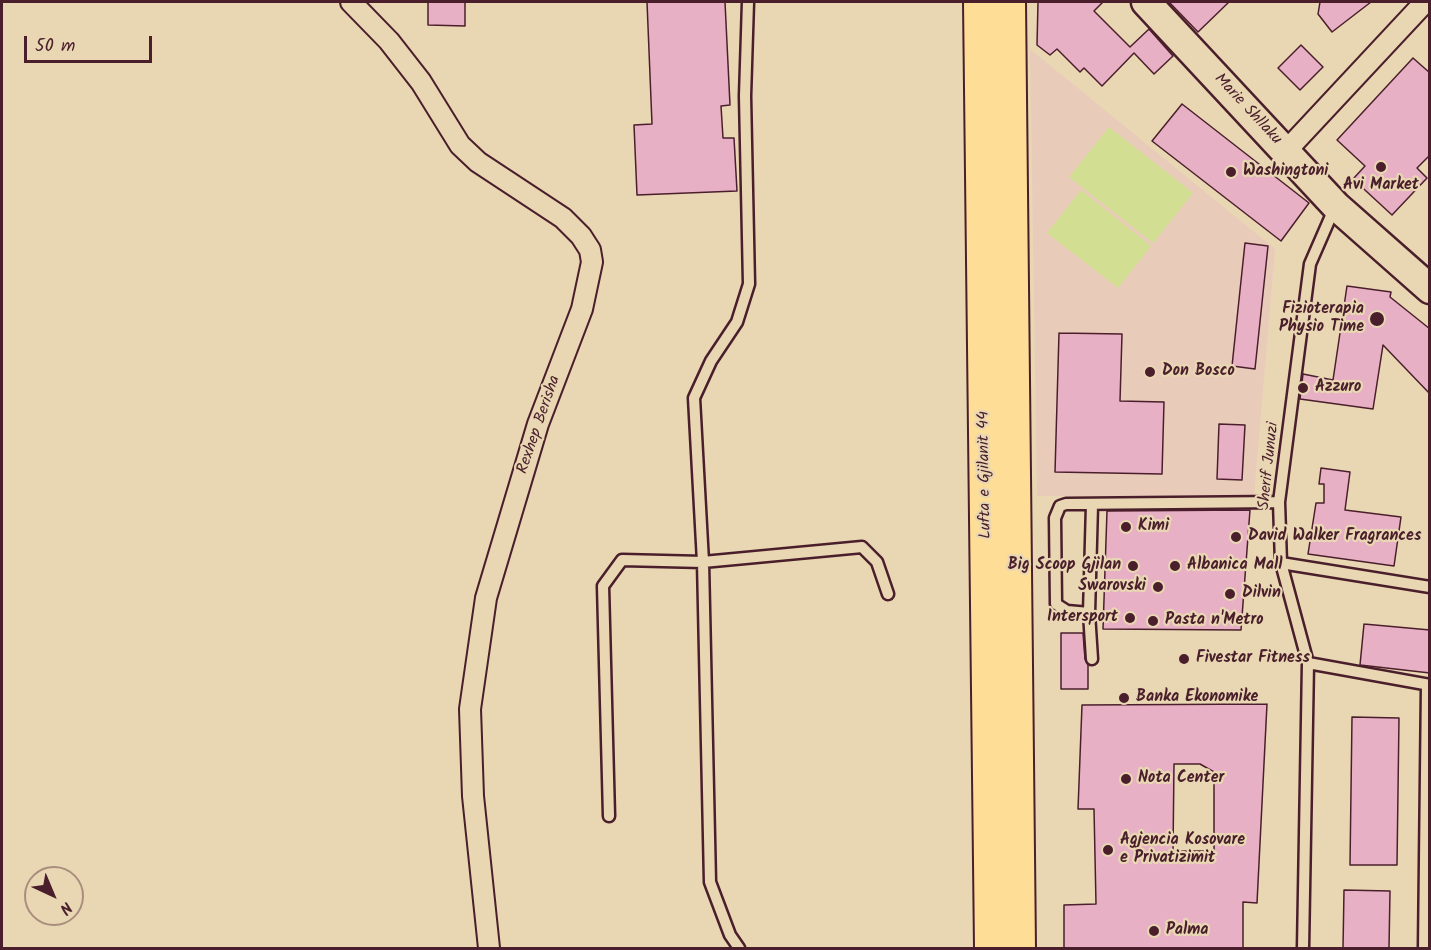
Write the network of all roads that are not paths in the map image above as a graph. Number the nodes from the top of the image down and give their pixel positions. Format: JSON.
{"nodes":[{"id":1,"x":351,"y":2,"type":"edge"},
{"id":2,"x":748,"y":2,"type":"edge"},
{"id":3,"x":980,"y":2,"type":"edge"},
{"id":4,"x":1009,"y":2,"type":"edge"},
{"id":5,"x":1146,"y":2,"type":"edge"},
{"id":6,"x":1425,"y":2,"type":"edge"},
{"id":7,"x":1286,"y":151,"type":"junction"},
{"id":8,"x":1336,"y":206,"type":"junction"},
{"id":9,"x":1430,"y":289,"type":"edge"},
{"id":10,"x":1279,"y":502,"type":"junction"},
{"id":11,"x":1092,"y":505,"type":"junction"},
{"id":12,"x":703,"y":562,"type":"junction"},
{"id":13,"x":1281,"y":563,"type":"junction"},
{"id":14,"x":1430,"y":587,"type":"edge"},
{"id":15,"x":888,"y":594,"type":"dead end"},
{"id":16,"x":1089,"y":613,"type":"junction"},
{"id":17,"x":1092,"y":659,"type":"dead end"},
{"id":18,"x":1308,"y":663,"type":"junction"},
{"id":19,"x":1428,"y":685,"type":"edge"},
{"id":20,"x":609,"y":816,"type":"dead end"},
{"id":21,"x":489,"y":948,"type":"edge"},
{"id":22,"x":739,"y":948,"type":"edge"},
{"id":23,"x":991,"y":948,"type":"edge"},
{"id":24,"x":1019,"y":948,"type":"edge"},
{"id":25,"x":1303,"y":948,"type":"edge"},
{"id":26,"x":1424,"y":948,"type":"edge"}],
"edges":[{"from":1,"to":21,"type":"street","name":"Rexhep Berisha"},
{"from":2,"to":12,"type":"lane"},
{"from":3,"to":23,"type":"main road","name":"Lufta e Gjilanit 44"},
{"from":4,"to":24,"type":"main road","name":"Lufta e Gjilanit 44"},
{"from":5,"to":7,"type":"street","name":"Marie Shllaku"},
{"from":6,"to":7,"type":"street"},
{"from":7,"to":8,"type":"street","name":"Marie Shllaku"},
{"from":8,"to":9,"type":"street","name":"Marie Shllaku"},
{"from":8,"to":10,"type":"lane","name":"Sherif Junuzi"},
{"from":10,"to":11,"type":"lane"},
{"from":10,"to":13,"type":"lane","name":"Sherif Junuzi"},
{"from":11,"to":16,"type":"lane"},
{"from":11,"to":16,"type":"lane"},
{"from":12,"to":15,"type":"lane"},
{"from":12,"to":20,"type":"lane"},
{"from":12,"to":22,"type":"lane"},
{"from":13,"to":14,"type":"lane"},
{"from":13,"to":18,"type":"lane","name":"Sherif Junuzi"},
{"from":16,"to":17,"type":"lane"},
{"from":18,"to":19,"type":"lane"},
{"from":18,"to":25,"type":"lane","name":"Sherif Junuzi"},
{"from":19,"to":26,"type":"lane"}]}
